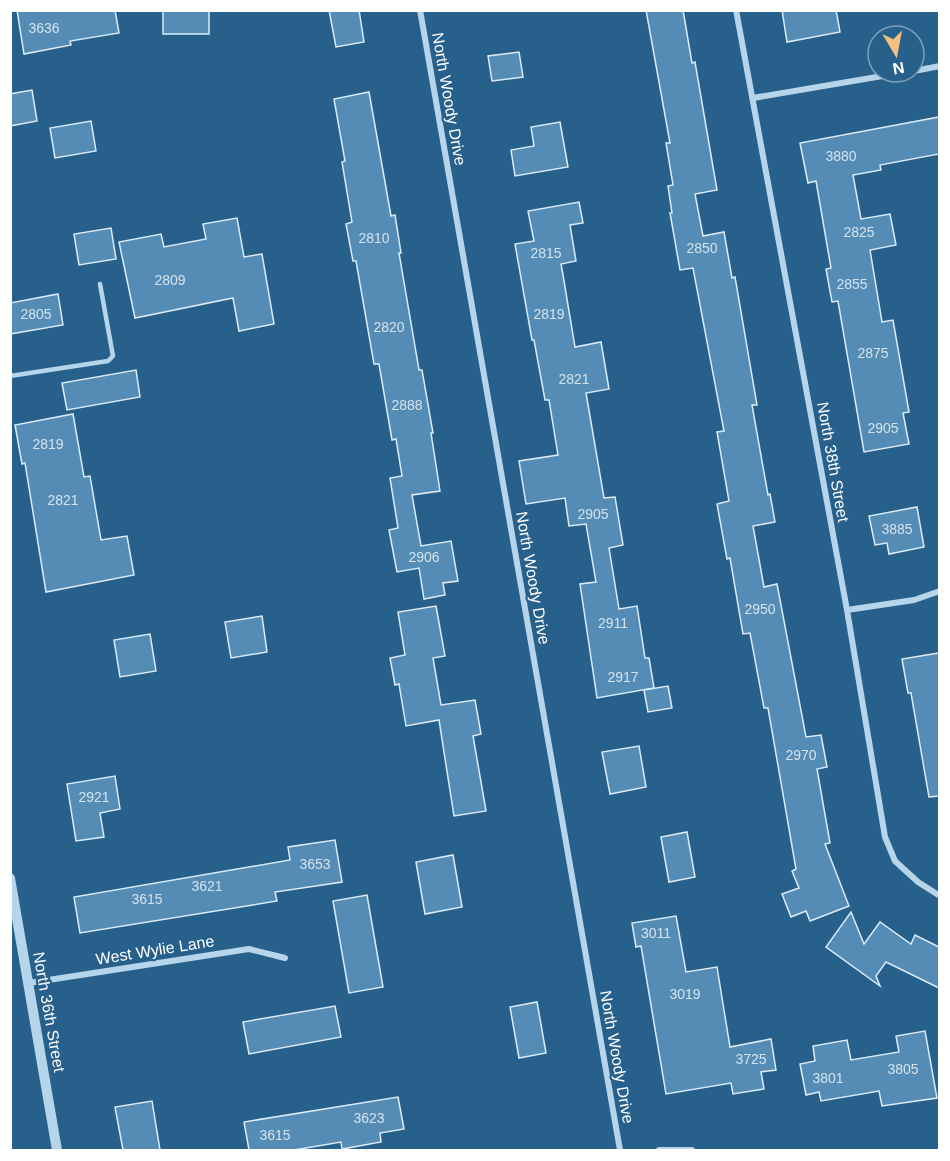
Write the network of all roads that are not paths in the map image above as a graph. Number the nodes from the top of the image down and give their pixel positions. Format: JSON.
{"nodes":[{"id":1,"x":420,"y":10,"type":"edge"},
{"id":2,"x":736,"y":10,"type":"edge"},
{"id":3,"x":866,"y":79,"type":"edge"},
{"id":4,"x":753,"y":99,"type":"junction"},
{"id":5,"x":100,"y":284,"type":"dead end"},
{"id":6,"x":10,"y":376,"type":"edge"},
{"id":7,"x":939,"y":591,"type":"edge"},
{"id":8,"x":846,"y":610,"type":"junction"},
{"id":9,"x":10,"y":878,"type":"edge"},
{"id":10,"x":939,"y":897,"type":"edge"},
{"id":11,"x":285,"y":958,"type":"dead end"},
{"id":12,"x":28,"y":983,"type":"junction"},
{"id":13,"x":57,"y":1150,"type":"edge"},
{"id":14,"x":620,"y":1150,"type":"edge"},
{"id":15,"x":659,"y":1150,"type":"edge"},
{"id":16,"x":673,"y":1150,"type":"edge"},
{"id":17,"x":692,"y":1150,"type":"edge"}],
"edges":[{"from":1,"to":14,"type":"street","name":"North Woody Drive"},
{"from":2,"to":4,"type":"street","name":"North 38th Street"},
{"from":3,"to":4,"type":"street"},
{"from":4,"to":8,"type":"street","name":"North 38th Street"},
{"from":5,"to":6,"type":"lane"},
{"from":7,"to":8,"type":"street"},
{"from":8,"to":10,"type":"street","name":"North 38th Street"},
{"from":9,"to":12,"type":"street","name":"North 36th Street"},
{"from":11,"to":12,"type":"street","name":"West Wylie Lane"},
{"from":12,"to":13,"type":"street","name":"North 36th Street"},
{"from":15,"to":16,"type":"street"},
{"from":16,"to":17,"type":"street"}]}
